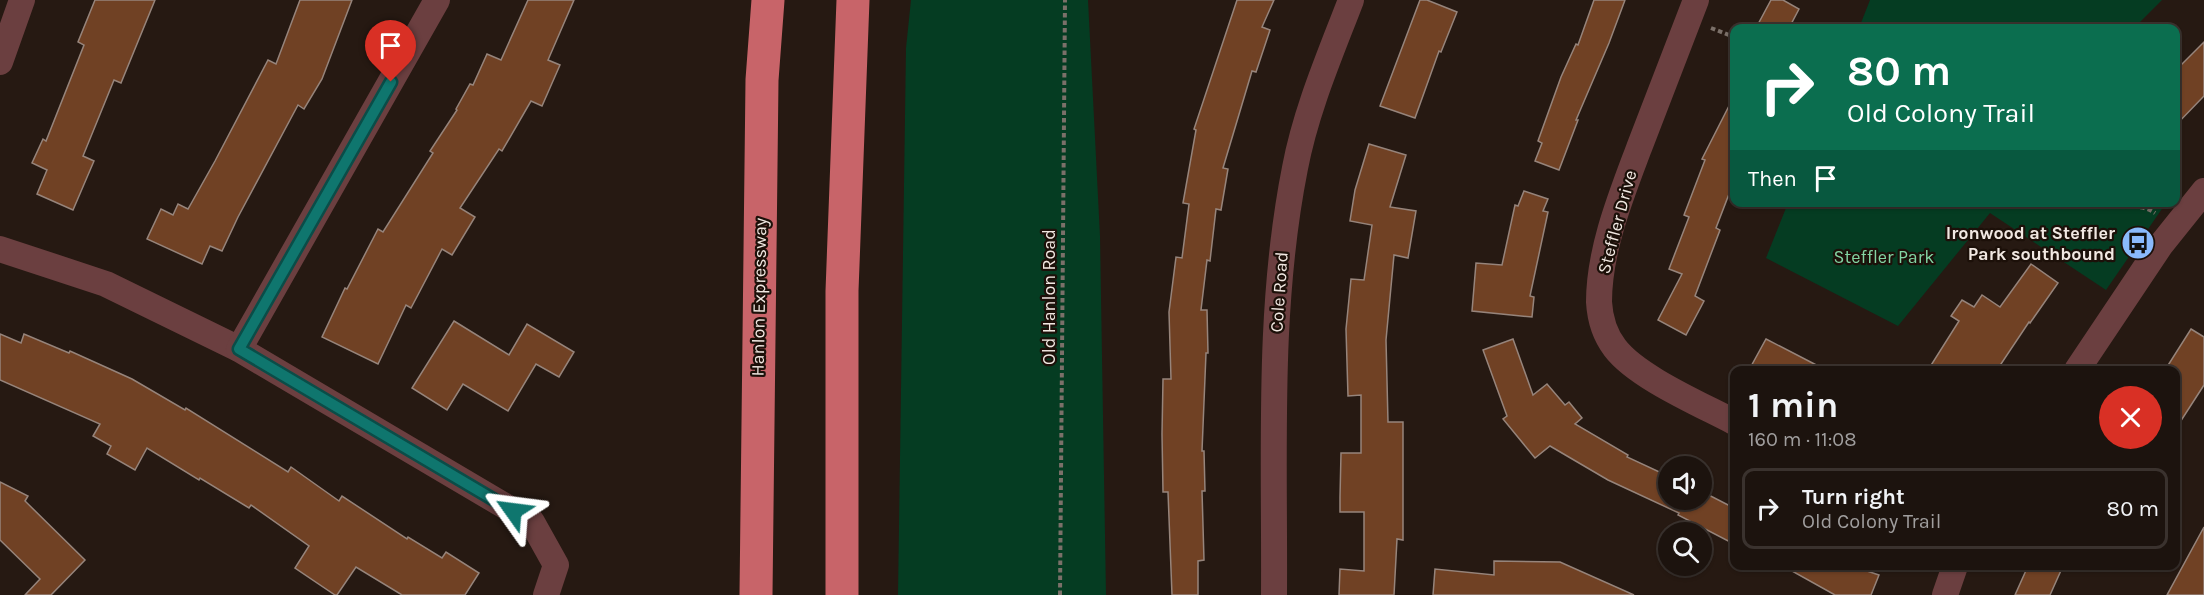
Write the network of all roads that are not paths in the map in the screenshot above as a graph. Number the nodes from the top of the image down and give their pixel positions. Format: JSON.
{"nodes":[{"id":1,"x":22,"y":0,"type":"edge"},
{"id":2,"x":437,"y":0,"type":"edge"},
{"id":3,"x":768,"y":0,"type":"edge"},
{"id":4,"x":853,"y":0,"type":"edge"},
{"id":5,"x":1351,"y":0,"type":"edge"},
{"id":6,"x":1696,"y":0,"type":"edge"},
{"id":7,"x":0,"y":62,"type":"edge"},
{"id":8,"x":2204,"y":191,"type":"edge"},
{"id":9,"x":0,"y":249,"type":"edge"},
{"id":10,"x":239,"y":349,"type":"junction"},
{"id":11,"x":2080,"y":366,"type":"edge"},
{"id":12,"x":1730,"y":420,"type":"edge"},
{"id":13,"x":1954,"y":570,"type":"edge"},
{"id":14,"x":546,"y":595,"type":"edge"},
{"id":15,"x":756,"y":595,"type":"edge"},
{"id":16,"x":842,"y":595,"type":"edge"},
{"id":17,"x":1274,"y":595,"type":"edge"},
{"id":18,"x":1945,"y":595,"type":"edge"}],
"edges":[{"from":1,"to":7,"type":"street"},
{"from":2,"to":10,"type":"street"},
{"from":3,"to":15,"type":"highway","name":"Hanlon Expressway"},
{"from":4,"to":16,"type":"highway"},
{"from":5,"to":17,"type":"street","name":"Cole Road"},
{"from":6,"to":12,"type":"street","name":"Steffler Drive"},
{"from":8,"to":11,"type":"street"},
{"from":9,"to":10,"type":"street"},
{"from":10,"to":14,"type":"street"},
{"from":13,"to":18,"type":"street"}]}
